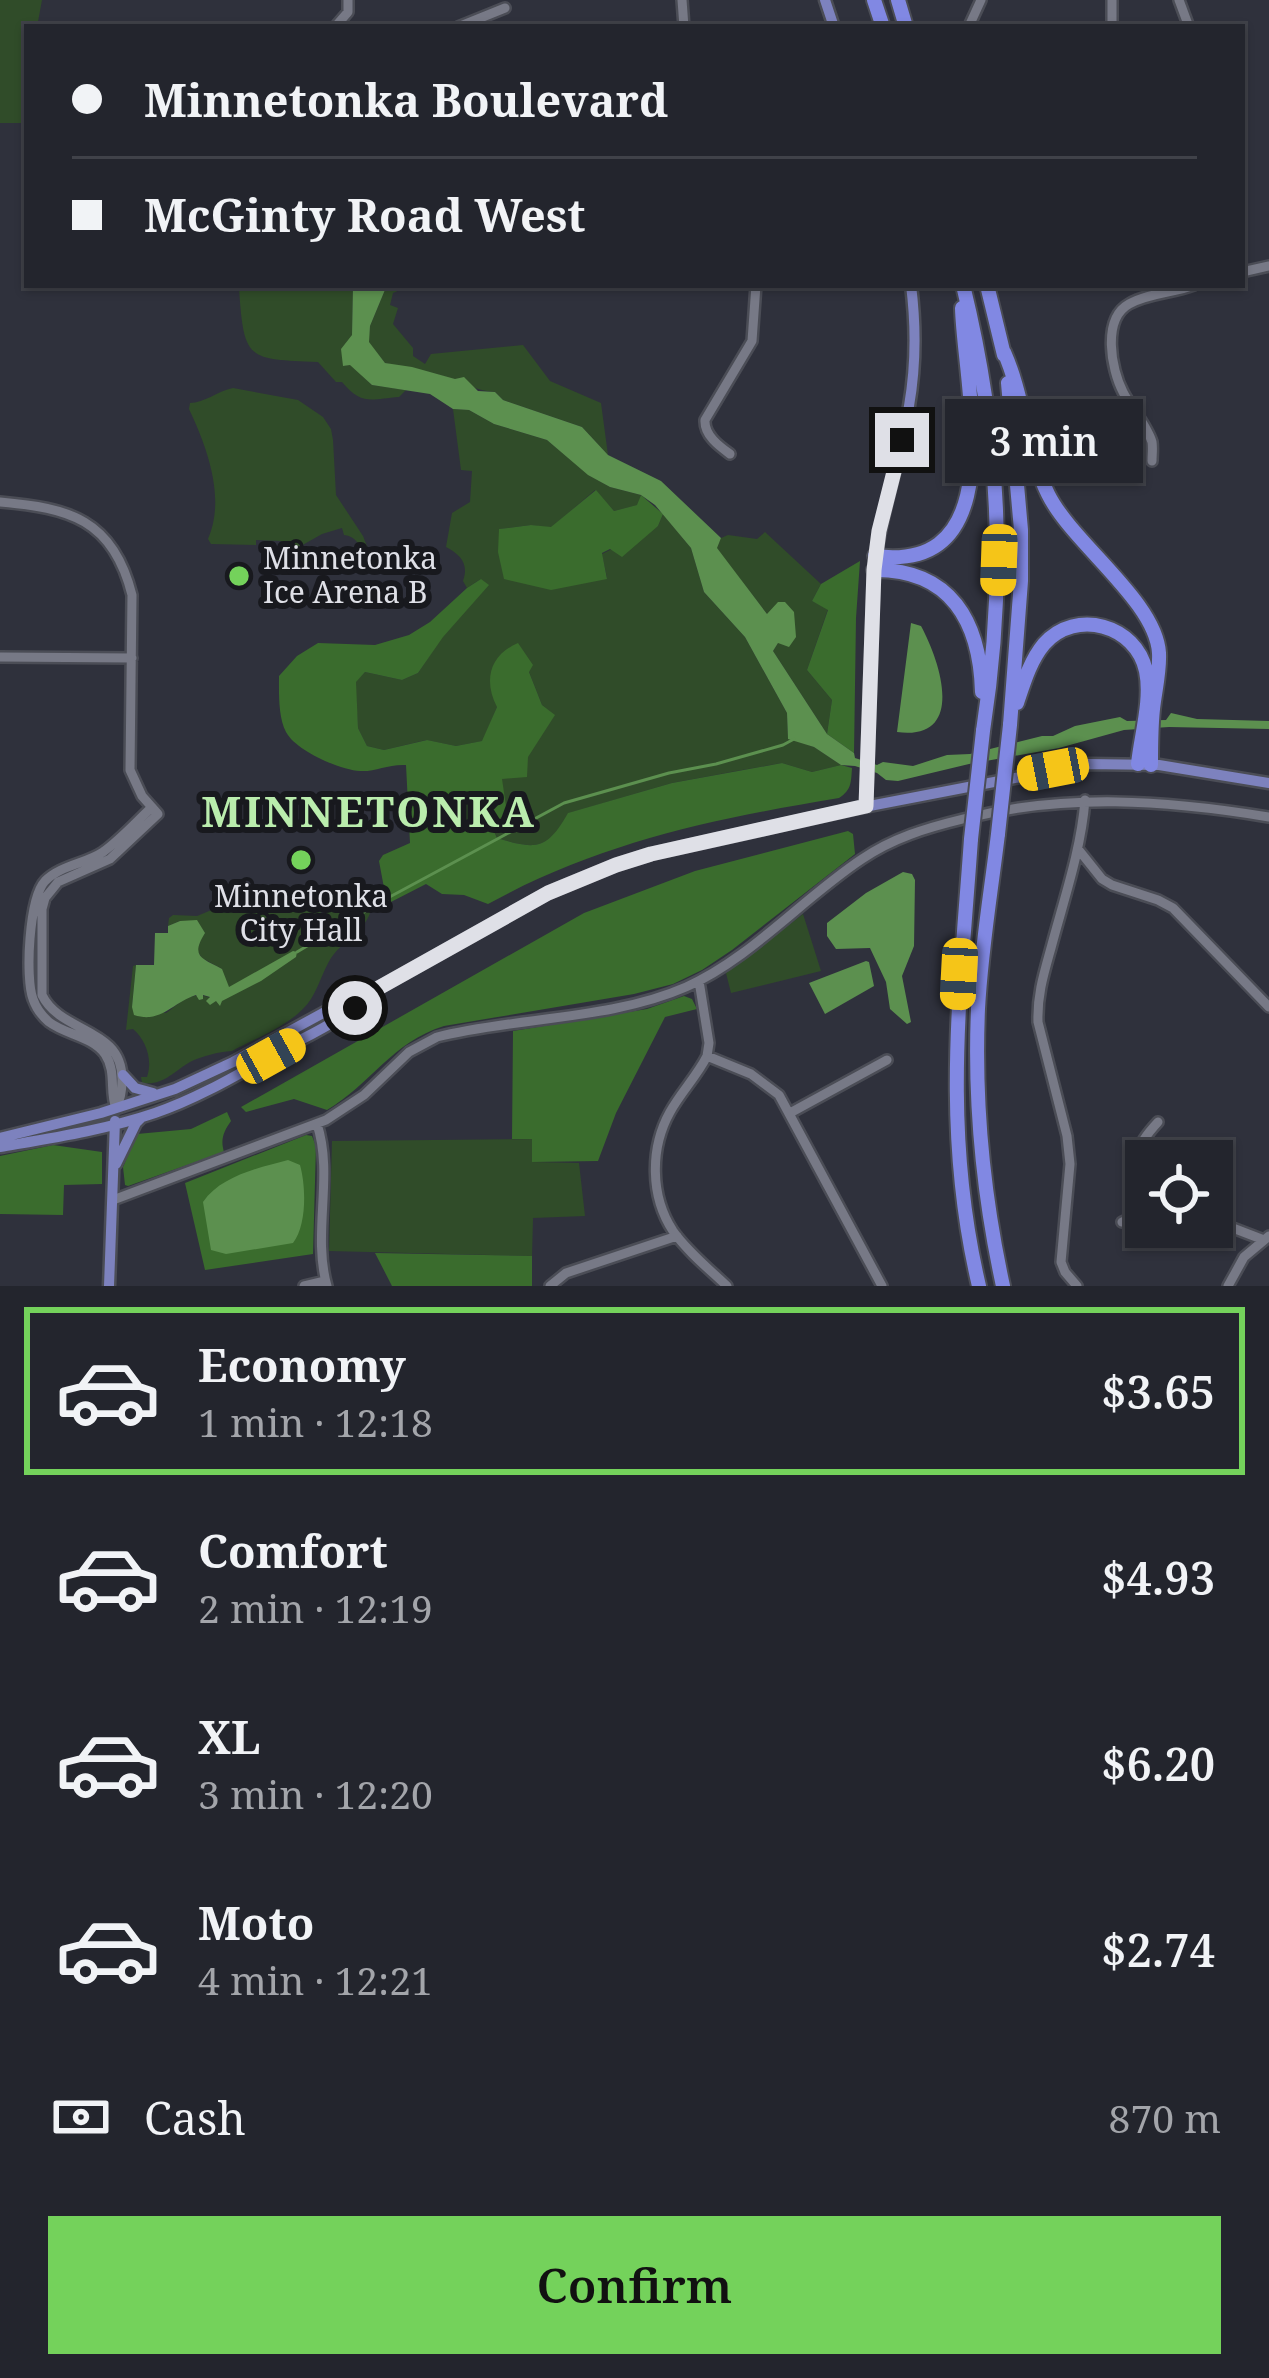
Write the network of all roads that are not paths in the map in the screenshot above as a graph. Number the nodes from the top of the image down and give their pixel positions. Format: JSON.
{"nodes":[{"id":1,"x":981,"y":0,"type":"edge"},
{"id":2,"x":505,"y":8,"type":"dead end"},
{"id":3,"x":465,"y":24,"type":"edge"},
{"id":4,"x":970,"y":24,"type":"dead end"},
{"id":5,"x":756,"y":288,"type":"edge"},
{"id":6,"x":911,"y":288,"type":"edge"},
{"id":7,"x":963,"y":288,"type":"edge"},
{"id":8,"x":964,"y":288,"type":"edge"},
{"id":9,"x":988,"y":288,"type":"edge"},
{"id":10,"x":1183,"y":288,"type":"edge"},
{"id":11,"x":1004,"y":352,"type":"junction"},
{"id":12,"x":730,"y":454,"type":"dead end"},
{"id":13,"x":1152,"y":461,"type":"dead end"},
{"id":14,"x":0,"y":502,"type":"edge"},
{"id":15,"x":874,"y":563,"type":"junction"},
{"id":16,"x":0,"y":657,"type":"edge"},
{"id":17,"x":131,"y":658,"type":"junction"},
{"id":18,"x":1010,"y":725,"type":"junction"},
{"id":19,"x":983,"y":731,"type":"junction"},
{"id":20,"x":1145,"y":764,"type":"junction"},
{"id":21,"x":1269,"y":783,"type":"edge"},
{"id":22,"x":1085,"y":800,"type":"junction"},
{"id":23,"x":866,"y":806,"type":"junction"},
{"id":24,"x":155,"y":811,"type":"junction"},
{"id":25,"x":1269,"y":817,"type":"edge"},
{"id":26,"x":1078,"y":849,"type":"junction"},
{"id":27,"x":699,"y":981,"type":"junction"},
{"id":28,"x":366,"y":995,"type":"junction"},
{"id":29,"x":1269,"y":1007,"type":"edge"},
{"id":30,"x":707,"y":1056,"type":"junction"},
{"id":31,"x":887,"y":1060,"type":"dead end"},
{"id":32,"x":123,"y":1075,"type":"junction"},
{"id":33,"x":163,"y":1093,"type":"junction"},
{"id":34,"x":116,"y":1108,"type":"junction"},
{"id":35,"x":790,"y":1113,"type":"junction"},
{"id":36,"x":143,"y":1116,"type":"junction"},
{"id":37,"x":1158,"y":1122,"type":"dead end"},
{"id":38,"x":115,"y":1124,"type":"junction"},
{"id":39,"x":317,"y":1124,"type":"junction"},
{"id":40,"x":0,"y":1138,"type":"edge"},
{"id":41,"x":1142,"y":1140,"type":"edge"},
{"id":42,"x":0,"y":1147,"type":"edge"},
{"id":43,"x":114,"y":1167,"type":"junction"},
{"id":44,"x":113,"y":1200,"type":"junction"},
{"id":45,"x":1125,"y":1221,"type":"edge"},
{"id":46,"x":1122,"y":1222,"type":"dead end"},
{"id":47,"x":1233,"y":1227,"type":"edge"},
{"id":48,"x":677,"y":1236,"type":"junction"},
{"id":49,"x":1266,"y":1238,"type":"edge"},
{"id":50,"x":326,"y":1284,"type":"edge"},
{"id":51,"x":109,"y":1286,"type":"edge"},
{"id":52,"x":304,"y":1286,"type":"edge"},
{"id":53,"x":550,"y":1286,"type":"edge"},
{"id":54,"x":727,"y":1286,"type":"edge"},
{"id":55,"x":882,"y":1286,"type":"edge"},
{"id":56,"x":979,"y":1286,"type":"edge"},
{"id":57,"x":1003,"y":1286,"type":"edge"},
{"id":58,"x":1077,"y":1286,"type":"edge"},
{"id":59,"x":1228,"y":1286,"type":"edge"}],
"edges":[{"from":1,"to":4,"type":"street"},
{"from":2,"to":3,"type":"street"},
{"from":5,"to":12,"type":"street"},
{"from":6,"to":15,"type":"main road"},
{"from":7,"to":15,"type":"highway"},
{"from":8,"to":19,"type":"highway"},
{"from":9,"to":11,"type":"highway"},
{"from":10,"to":13,"type":"street"},
{"from":11,"to":18,"type":"highway"},
{"from":11,"to":20,"type":"highway"},
{"from":14,"to":17,"type":"street"},
{"from":15,"to":19,"type":"highway"},
{"from":15,"to":23,"type":"main road"},
{"from":16,"to":17,"type":"street"},
{"from":17,"to":24,"type":"street"},
{"from":18,"to":20,"type":"highway"},
{"from":18,"to":57,"type":"highway","bridge":true},
{"from":19,"to":56,"type":"highway","bridge":true},
{"from":20,"to":21,"type":"main road"},
{"from":20,"to":23,"type":"main road"},
{"from":22,"to":25,"type":"street"},
{"from":22,"to":26,"type":"street"},
{"from":22,"to":27,"type":"street"},
{"from":23,"to":28,"type":"main road"},
{"from":24,"to":32,"type":"street"},
{"from":24,"to":34,"type":"street"},
{"from":26,"to":29,"type":"street"},
{"from":26,"to":58,"type":"street"},
{"from":27,"to":30,"type":"street"},
{"from":27,"to":39,"type":"street"},
{"from":28,"to":33,"type":"main road"},
{"from":28,"to":36,"type":"main road"},
{"from":30,"to":35,"type":"street"},
{"from":30,"to":48,"type":"street"},
{"from":31,"to":35,"type":"street"},
{"from":32,"to":33,"type":"main road"},
{"from":32,"to":34,"type":"street"},
{"from":33,"to":34,"type":"main road"},
{"from":34,"to":38,"type":"main road"},
{"from":34,"to":40,"type":"main road"},
{"from":35,"to":55,"type":"street"},
{"from":36,"to":38,"type":"main road"},
{"from":36,"to":43,"type":"main road"},
{"from":37,"to":41,"type":"street"},
{"from":38,"to":42,"type":"main road"},
{"from":38,"to":43,"type":"main road"},
{"from":39,"to":44,"type":"street"},
{"from":39,"to":50,"type":"street"},
{"from":43,"to":44,"type":"main road"},
{"from":44,"to":51,"type":"main road"},
{"from":45,"to":46,"type":"street"},
{"from":47,"to":49,"type":"street"},
{"from":48,"to":53,"type":"street"},
{"from":48,"to":54,"type":"street"},
{"from":49,"to":59,"type":"street"},
{"from":50,"to":52,"type":"street"}]}
